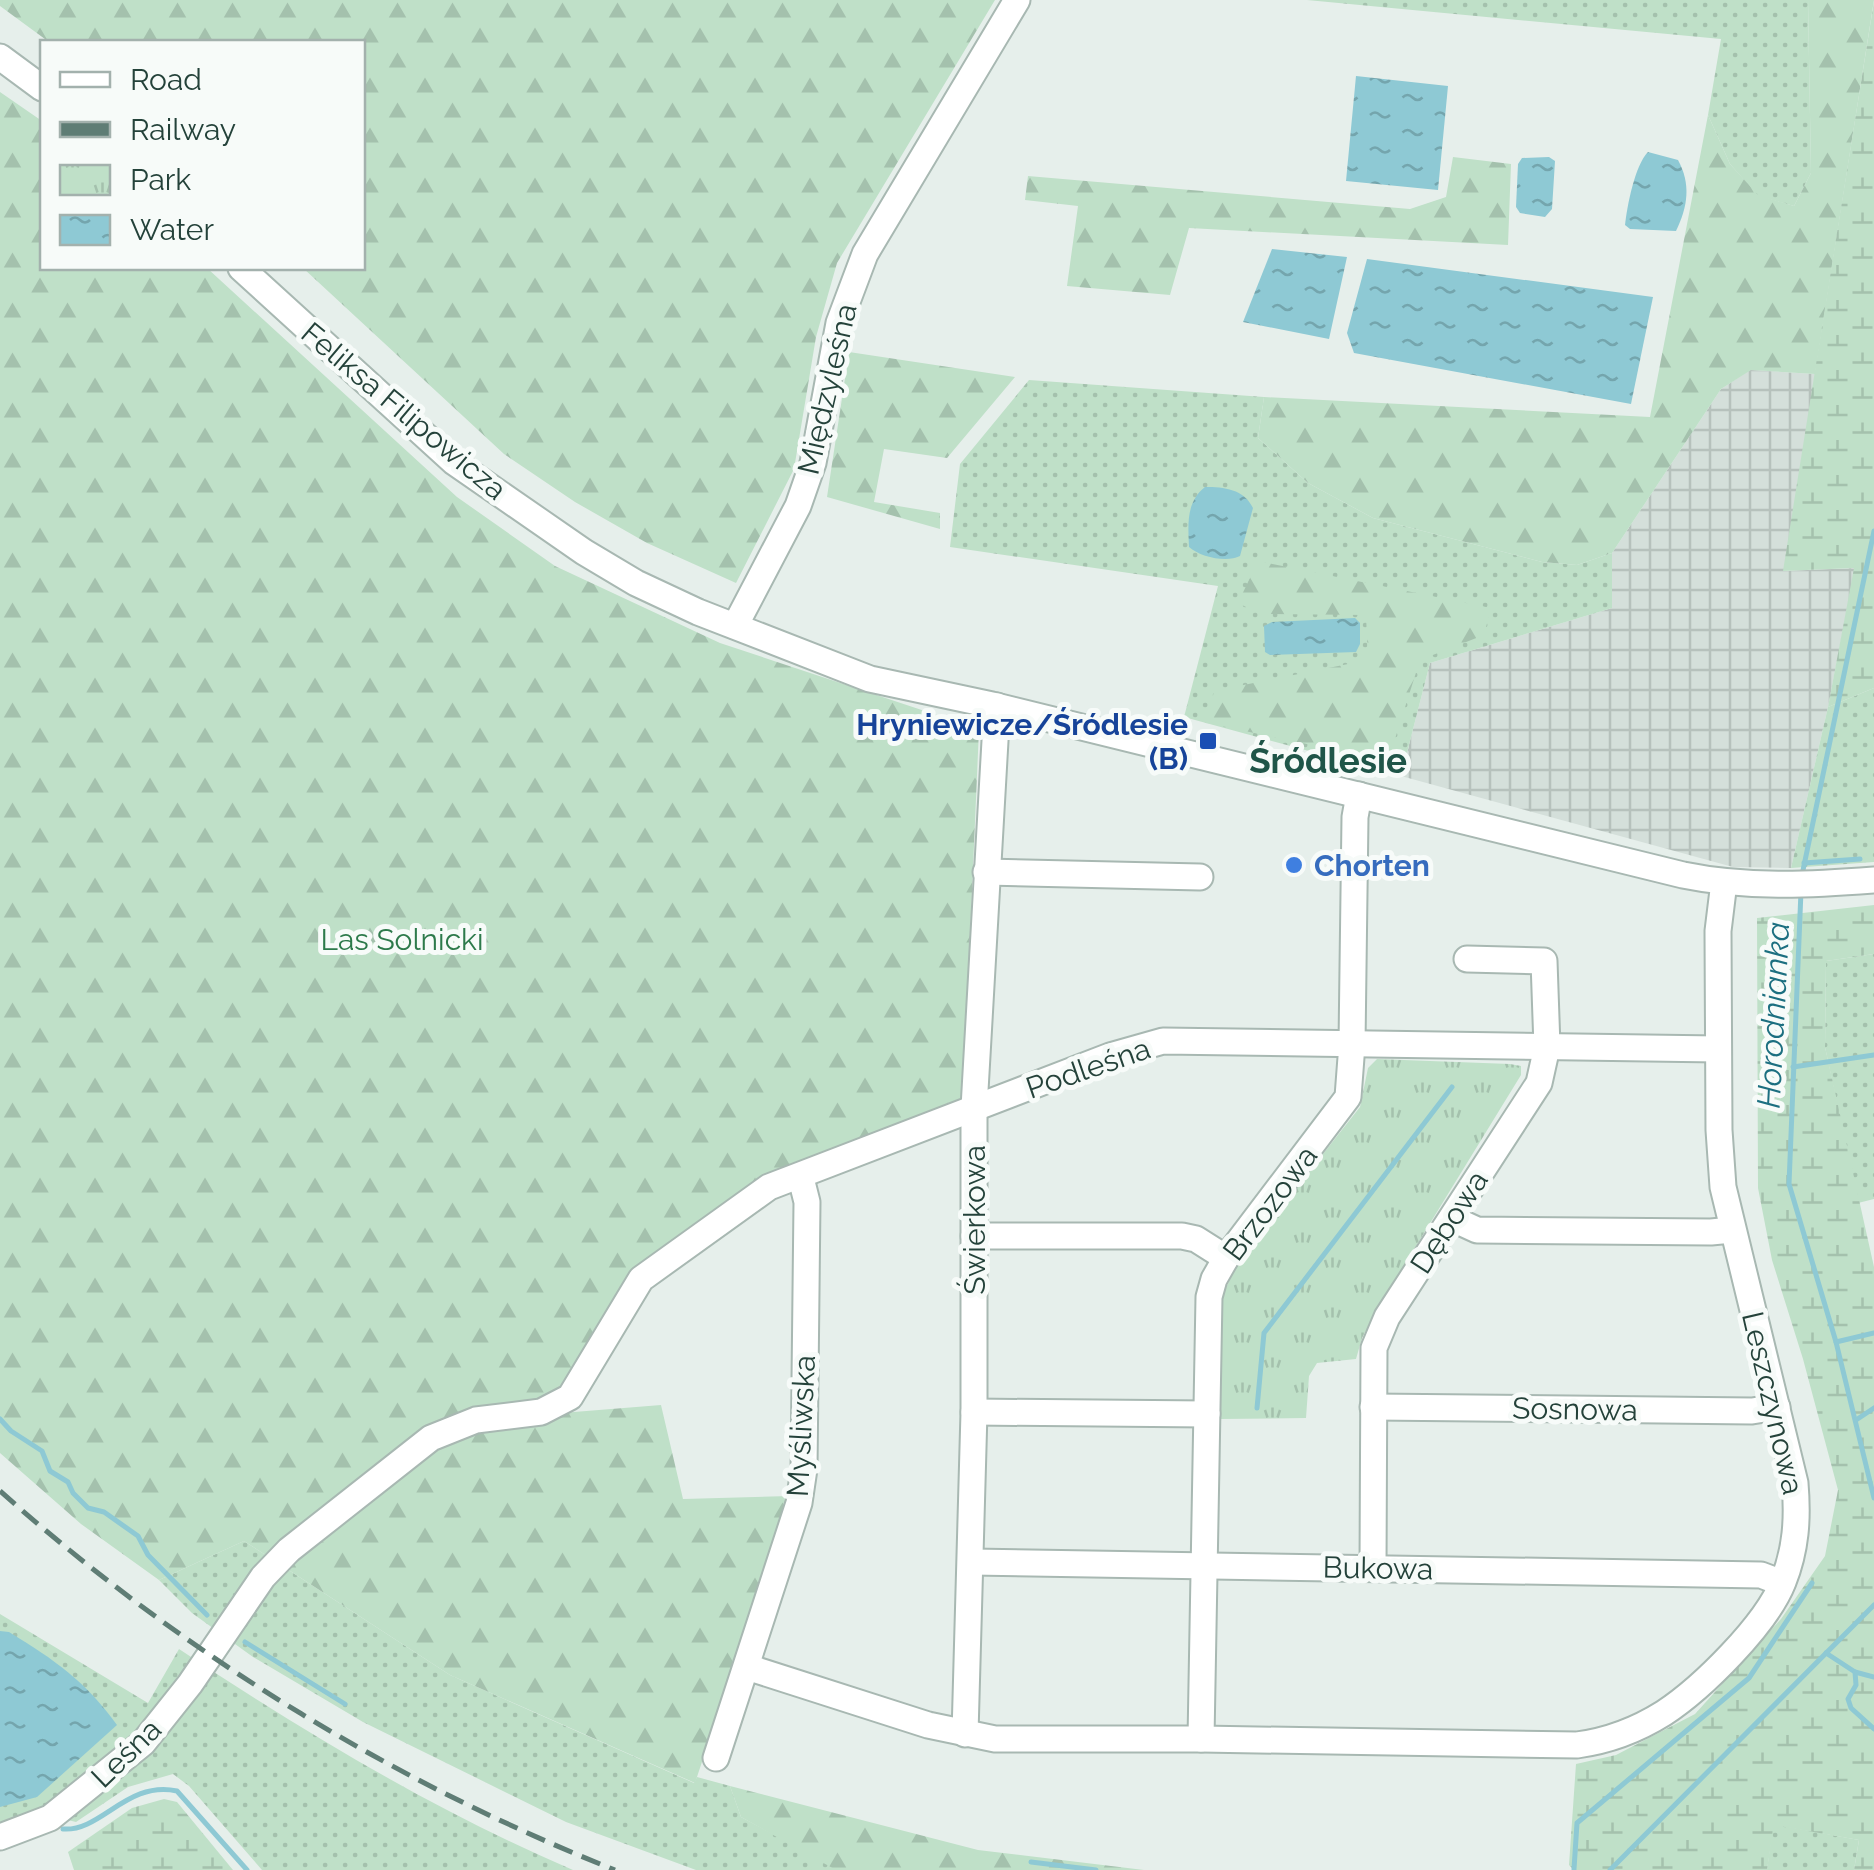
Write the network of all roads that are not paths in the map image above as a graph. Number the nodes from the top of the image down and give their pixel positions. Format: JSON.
{"nodes":[{"id":1,"x":1017,"y":0,"type":"edge"},
{"id":2,"x":0,"y":56,"type":"edge"},
{"id":3,"x":40,"y":86,"type":"edge"},
{"id":4,"x":243,"y":270,"type":"edge"},
{"id":5,"x":734,"y":626,"type":"junction"},
{"id":6,"x":998,"y":706,"type":"junction"},
{"id":7,"x":1359,"y":795,"type":"junction"},
{"id":8,"x":986,"y":872,"type":"junction"},
{"id":9,"x":1200,"y":877,"type":"dead end"},
{"id":10,"x":1874,"y":880,"type":"edge"},
{"id":11,"x":1724,"y":882,"type":"junction"},
{"id":12,"x":1467,"y":959,"type":"dead end"},
{"id":13,"x":1352,"y":1044,"type":"junction"},
{"id":14,"x":1547,"y":1047,"type":"junction"},
{"id":15,"x":1718,"y":1049,"type":"junction"},
{"id":16,"x":974,"y":1108,"type":"junction"},
{"id":17,"x":801,"y":1178,"type":"junction"},
{"id":18,"x":1453,"y":1219,"type":"junction"},
{"id":19,"x":1732,"y":1230,"type":"junction"},
{"id":20,"x":974,"y":1236,"type":"junction"},
{"id":21,"x":1226,"y":1258,"type":"junction"},
{"id":22,"x":570,"y":1396,"type":"joint"},
{"id":23,"x":1777,"y":1406,"type":"junction"},
{"id":24,"x":1373,"y":1408,"type":"junction"},
{"id":25,"x":974,"y":1412,"type":"junction"},
{"id":26,"x":1207,"y":1414,"type":"junction"},
{"id":27,"x":972,"y":1562,"type":"junction"},
{"id":28,"x":1204,"y":1565,"type":"junction"},
{"id":29,"x":1373,"y":1567,"type":"junction"},
{"id":30,"x":1782,"y":1584,"type":"junction"},
{"id":31,"x":746,"y":1666,"type":"junction"},
{"id":32,"x":966,"y":1734,"type":"junction"},
{"id":33,"x":1200,"y":1738,"type":"junction"},
{"id":34,"x":716,"y":1758,"type":"dead end"},
{"id":35,"x":0,"y":1836,"type":"edge"}],
"edges":[{"from":1,"to":5,"type":"street","name":"Międzyleśna"},
{"from":2,"to":3,"type":"street"},
{"from":4,"to":5,"type":"street","name":"Feliksa Filipowicza"},
{"from":5,"to":6,"type":"street","name":"Feliksa Filipowicza"},
{"from":6,"to":7,"type":"street","name":"Feliksa Filipowicza"},
{"from":6,"to":8,"type":"street","name":"Świerkowa"},
{"from":7,"to":11,"type":"street","name":"Feliksa Filipowicza"},
{"from":7,"to":13,"type":"street","name":"Brzozowa"},
{"from":8,"to":9,"type":"street"},
{"from":8,"to":16,"type":"street","name":"Świerkowa"},
{"from":10,"to":11,"type":"street","name":"Feliksa Filipowicza"},
{"from":11,"to":15,"type":"street","name":"Leszczynowa"},
{"from":12,"to":14,"type":"street","name":"Dębowa"},
{"from":13,"to":14,"type":"street","name":"Podleśna"},
{"from":13,"to":16,"type":"street","name":"Podleśna"},
{"from":13,"to":21,"type":"street","name":"Brzozowa"},
{"from":14,"to":15,"type":"street","name":"Podleśna"},
{"from":14,"to":18,"type":"street","name":"Dębowa"},
{"from":15,"to":19,"type":"street","name":"Leszczynowa"},
{"from":16,"to":17,"type":"street","name":"Podleśna"},
{"from":16,"to":20,"type":"street","name":"Świerkowa"},
{"from":17,"to":22,"type":"street","name":"Podleśna"},
{"from":17,"to":31,"type":"street","name":"Myśliwska"},
{"from":18,"to":19,"type":"street"},
{"from":18,"to":24,"type":"street","name":"Dębowa"},
{"from":19,"to":23,"type":"street","name":"Leszczynowa"},
{"from":20,"to":21,"type":"street"},
{"from":20,"to":25,"type":"street","name":"Świerkowa"},
{"from":21,"to":26,"type":"street","name":"Brzozowa"},
{"from":22,"to":35,"type":"street","name":"Leśna"},
{"from":23,"to":24,"type":"street","name":"Sosnowa"},
{"from":23,"to":30,"type":"street","name":"Leszczynowa"},
{"from":24,"to":29,"type":"street","name":"Dębowa"},
{"from":25,"to":26,"type":"street"},
{"from":25,"to":27,"type":"street","name":"Świerkowa"},
{"from":26,"to":28,"type":"street","name":"Brzozowa"},
{"from":27,"to":28,"type":"street","name":"Bukowa"},
{"from":27,"to":32,"type":"street","name":"Świerkowa"},
{"from":28,"to":29,"type":"street","name":"Bukowa"},
{"from":28,"to":33,"type":"street","name":"Brzozowa"},
{"from":29,"to":30,"type":"street","name":"Bukowa"},
{"from":30,"to":33,"type":"street","name":"Leszczynowa"},
{"from":31,"to":32,"type":"street"},
{"from":31,"to":34,"type":"street","name":"Myśliwska"},
{"from":32,"to":33,"type":"street","name":"Leszczynowa"}]}
